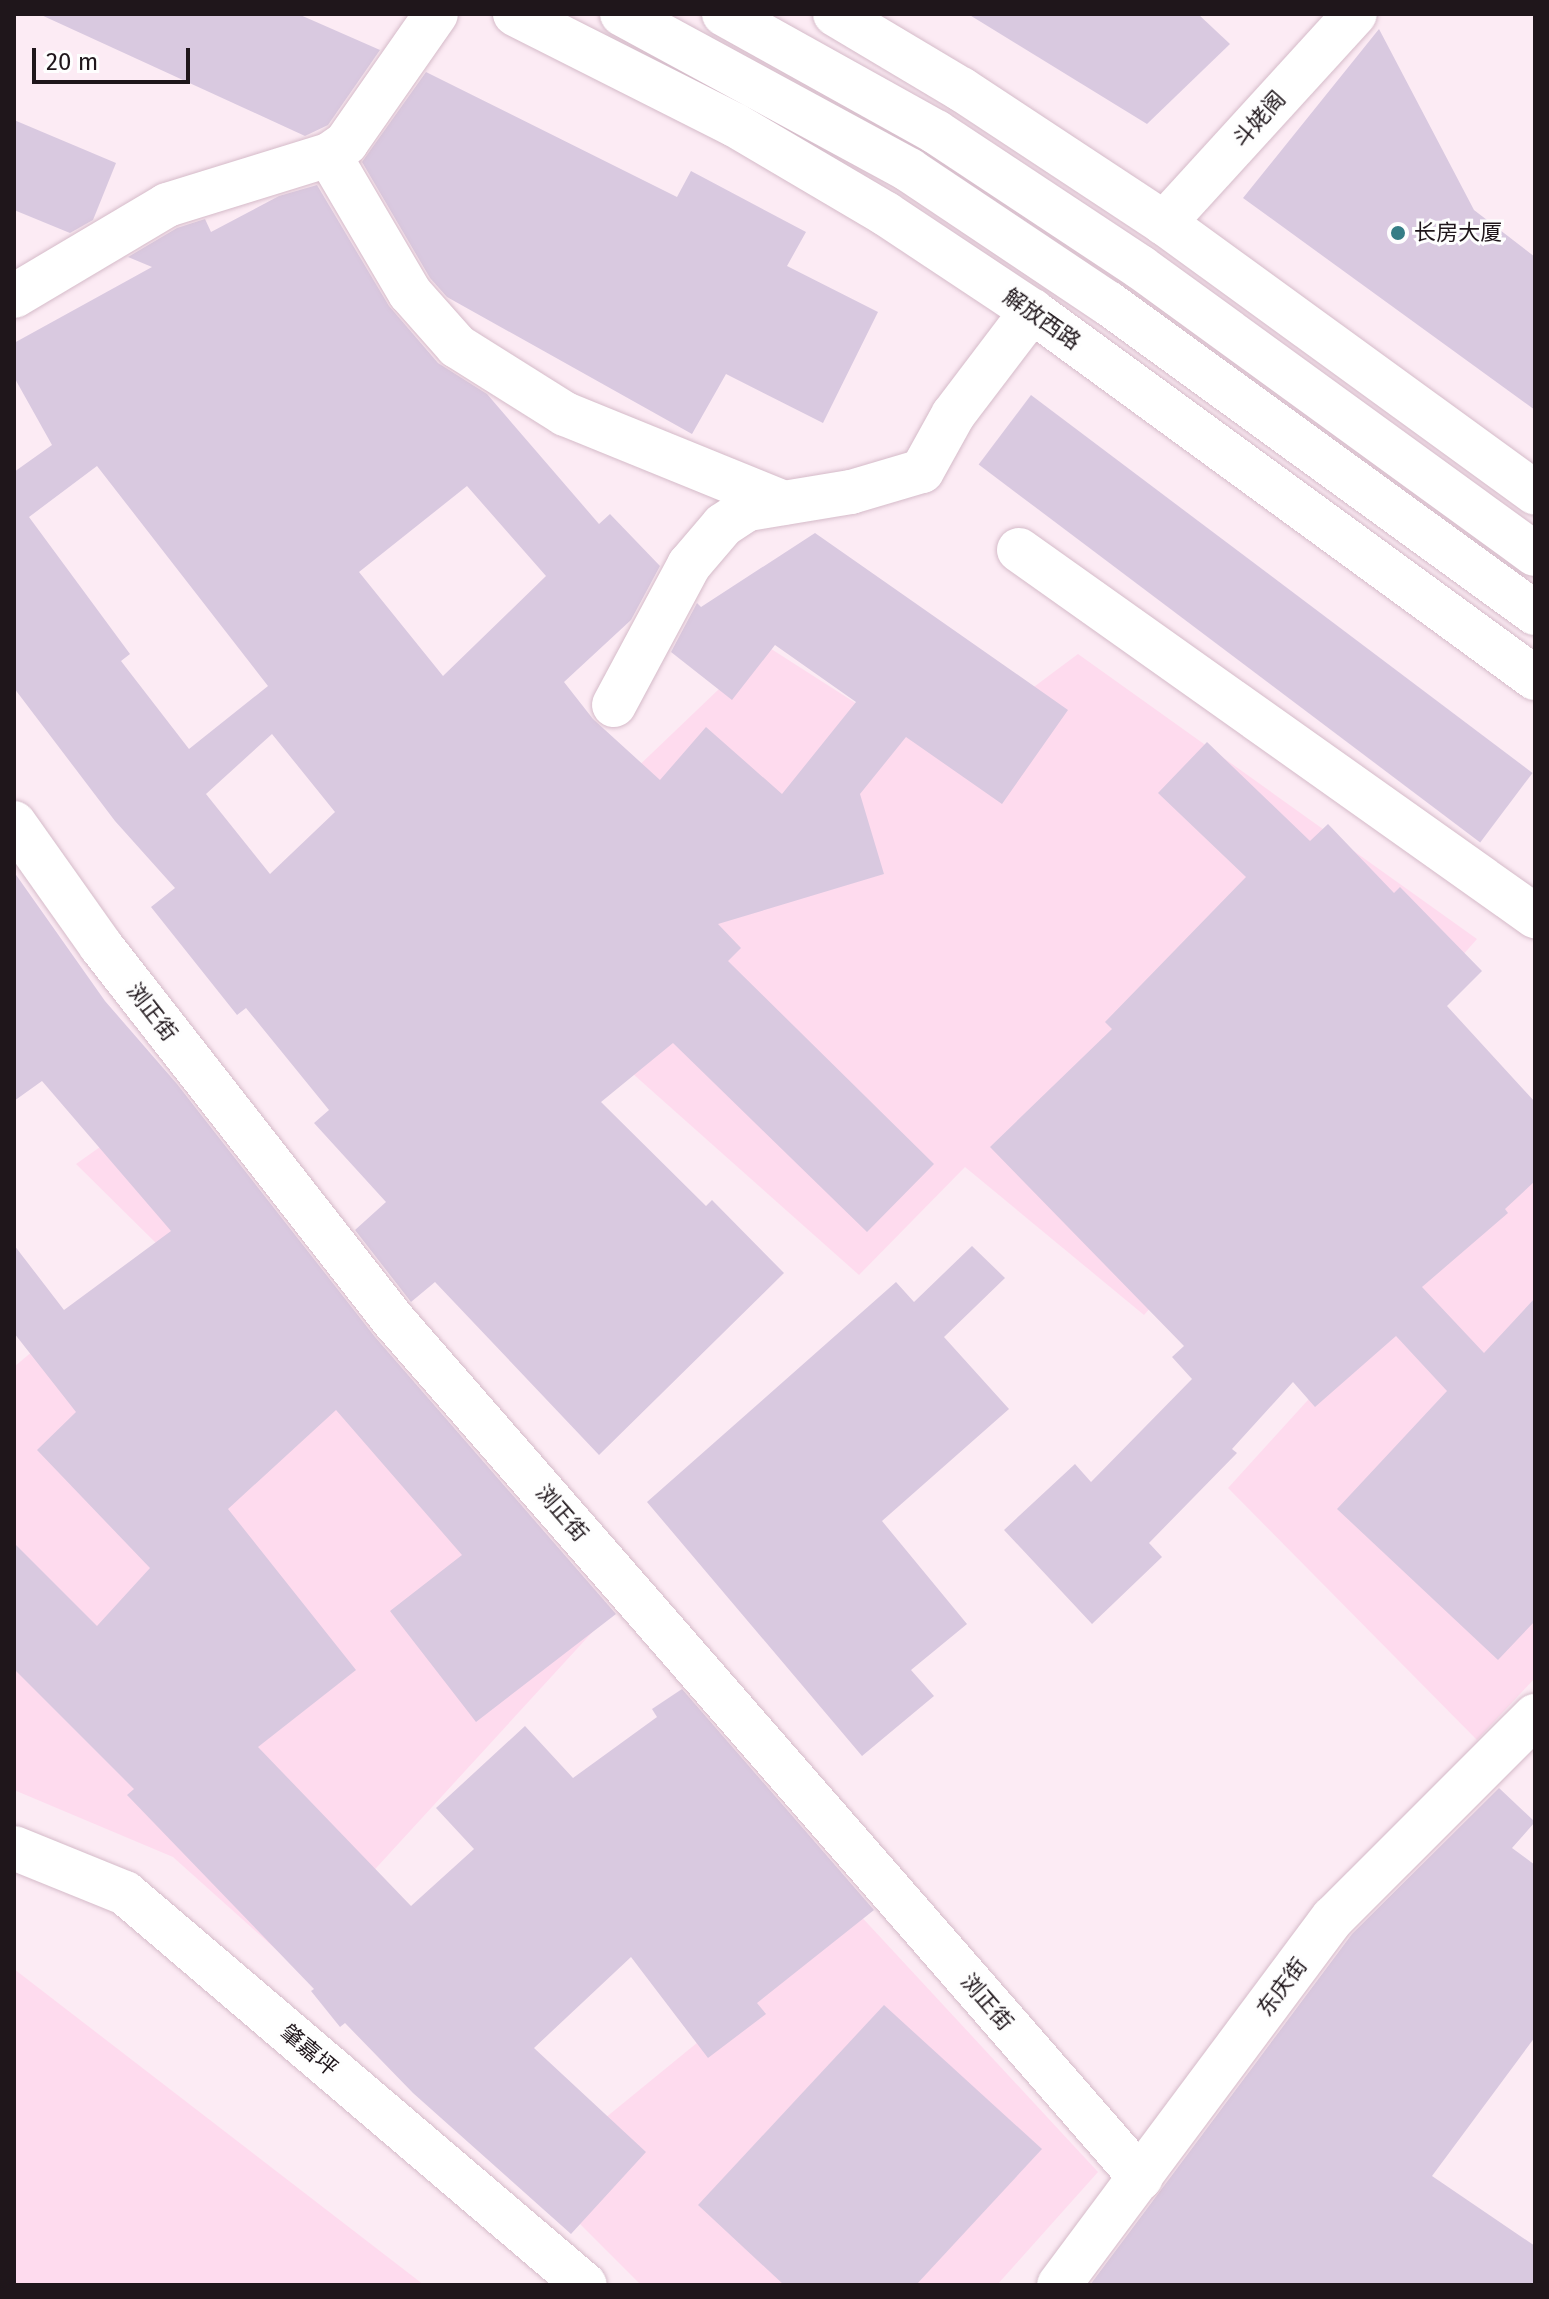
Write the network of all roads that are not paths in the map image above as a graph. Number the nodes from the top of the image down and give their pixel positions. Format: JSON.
{"nodes":[{"id":1,"x":436,"y":14,"type":"edge"},
{"id":2,"x":515,"y":14,"type":"edge"},
{"id":3,"x":622,"y":14,"type":"edge"},
{"id":4,"x":724,"y":14,"type":"edge"},
{"id":5,"x":835,"y":14,"type":"edge"},
{"id":6,"x":1355,"y":14,"type":"edge"},
{"id":7,"x":329,"y":155,"type":"junction"},
{"id":8,"x":1164,"y":223,"type":"junction"},
{"id":9,"x":14,"y":296,"type":"edge"},
{"id":10,"x":1032,"y":311,"type":"junction"},
{"id":11,"x":1535,"y":493,"type":"edge"},
{"id":12,"x":784,"y":503,"type":"junction"},
{"id":13,"x":1019,"y":550,"type":"dead end"},
{"id":14,"x":1535,"y":554,"type":"edge"},
{"id":15,"x":1535,"y":613,"type":"edge"},
{"id":16,"x":1535,"y":678,"type":"edge"},
{"id":17,"x":614,"y":705,"type":"dead end"},
{"id":18,"x":14,"y":823,"type":"edge"},
{"id":19,"x":1535,"y":916,"type":"edge"},
{"id":20,"x":1535,"y":1716,"type":"edge"},
{"id":21,"x":14,"y":1848,"type":"edge"},
{"id":22,"x":1141,"y":2178,"type":"junction"},
{"id":23,"x":585,"y":2285,"type":"edge"},
{"id":24,"x":1059,"y":2285,"type":"edge"}],
"edges":[{"from":1,"to":7,"type":"street"},
{"from":2,"to":10,"type":"street","name":"解放西路"},
{"from":3,"to":15,"type":"street"},
{"from":4,"to":14,"type":"street"},
{"from":5,"to":8,"type":"street"},
{"from":6,"to":8,"type":"street","name":"斗姥阁"},
{"from":7,"to":9,"type":"street"},
{"from":7,"to":12,"type":"street"},
{"from":8,"to":11,"type":"street"},
{"from":10,"to":12,"type":"street"},
{"from":10,"to":16,"type":"street","name":"解放西路"},
{"from":12,"to":17,"type":"street"},
{"from":13,"to":19,"type":"street"},
{"from":18,"to":22,"type":"street","name":"浏正街"},
{"from":20,"to":22,"type":"street","name":"东庆街"},
{"from":21,"to":23,"type":"street","name":"肇嘉坪"},
{"from":22,"to":24,"type":"street","name":"东庆街"}]}
